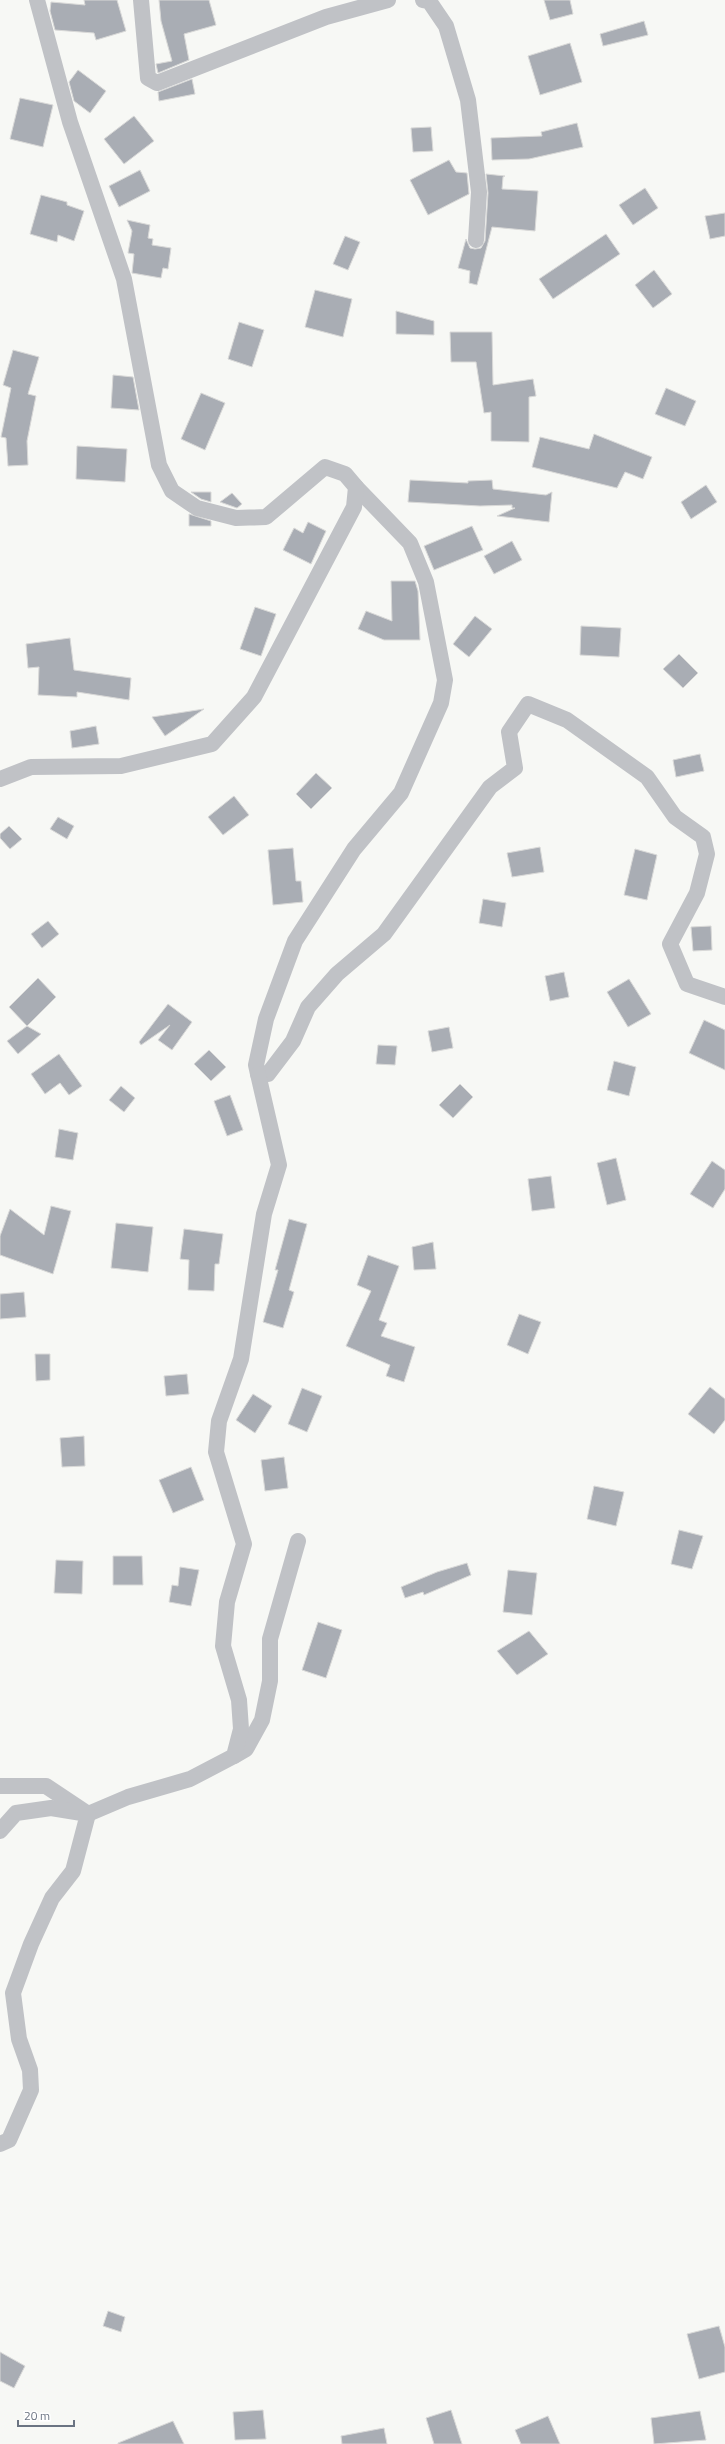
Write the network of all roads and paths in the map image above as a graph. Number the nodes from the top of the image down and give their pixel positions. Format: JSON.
{"nodes":[{"id":1,"x":37,"y":0,"type":"edge"},
{"id":2,"x":141,"y":0,"type":"edge"},
{"id":3,"x":388,"y":0,"type":"edge"},
{"id":4,"x":423,"y":0,"type":"edge"},
{"id":5,"x":476,"y":240,"type":"dead end"},
{"id":6,"x":356,"y":487,"type":"junction"},
{"id":7,"x":0,"y":779,"type":"edge"},
{"id":8,"x":725,"y":997,"type":"edge"},
{"id":9,"x":258,"y":1074,"type":"junction"},
{"id":10,"x":298,"y":1542,"type":"dead end"},
{"id":11,"x":234,"y":1756,"type":"junction"},
{"id":12,"x":0,"y":1786,"type":"edge"},
{"id":13,"x":88,"y":1814,"type":"junction"},
{"id":14,"x":0,"y":1831,"type":"edge"},
{"id":15,"x":0,"y":2144,"type":"edge"}],
"edges":[{"from":1,"to":6,"type":"street"},
{"from":2,"to":3,"type":"street"},
{"from":4,"to":5,"type":"street"},
{"from":6,"to":7,"type":"street"},
{"from":6,"to":9,"type":"street"},
{"from":8,"to":9,"type":"street"},
{"from":9,"to":11,"type":"street"},
{"from":10,"to":11,"type":"street"},
{"from":11,"to":13,"type":"street"},
{"from":12,"to":13,"type":"street"},
{"from":13,"to":14,"type":"street"},
{"from":13,"to":15,"type":"street"}]}
